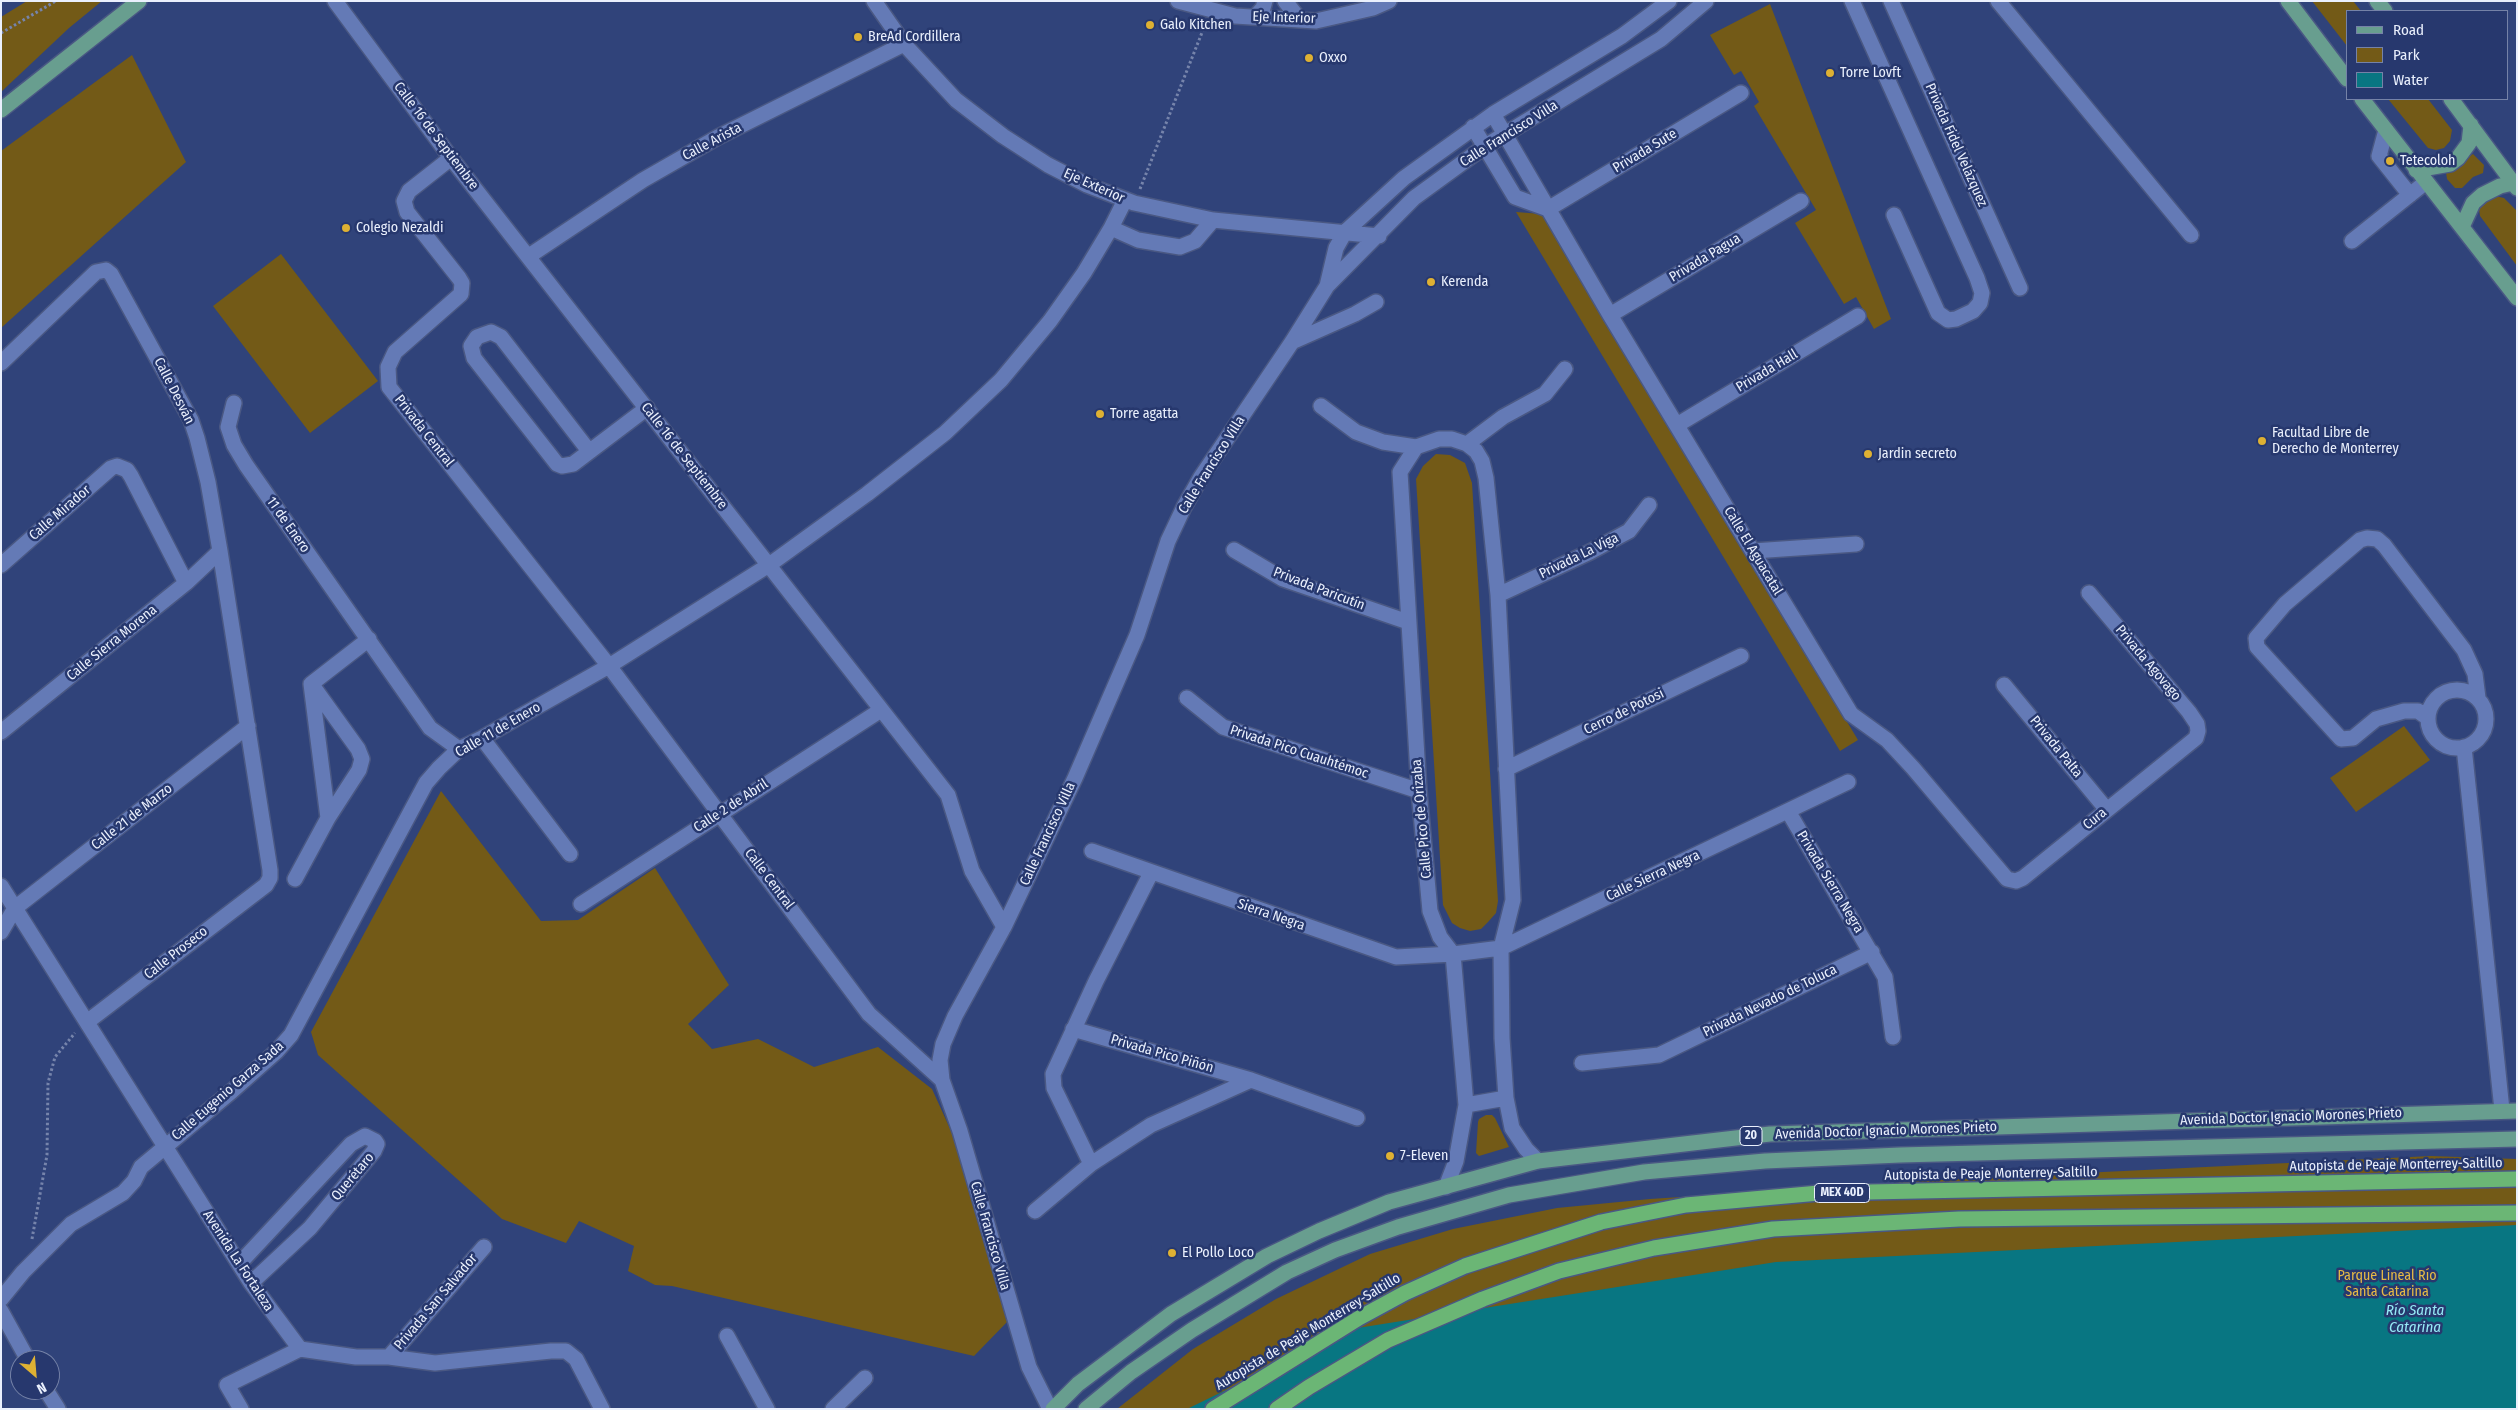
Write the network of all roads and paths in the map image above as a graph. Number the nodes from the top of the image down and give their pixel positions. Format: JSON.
{"nodes":[{"id":1,"x":56,"y":1,"type":"edge"},
{"id":2,"x":139,"y":1,"type":"edge"},
{"id":3,"x":334,"y":1,"type":"edge"},
{"id":4,"x":874,"y":1,"type":"edge"},
{"id":5,"x":1178,"y":1,"type":"edge"},
{"id":6,"x":1265,"y":1,"type":"edge"},
{"id":7,"x":1285,"y":1,"type":"edge"},
{"id":8,"x":1390,"y":1,"type":"edge"},
{"id":9,"x":1669,"y":1,"type":"edge"},
{"id":10,"x":1706,"y":1,"type":"edge"},
{"id":11,"x":1852,"y":1,"type":"edge"},
{"id":12,"x":1891,"y":1,"type":"edge"},
{"id":13,"x":1998,"y":1,"type":"edge"},
{"id":14,"x":2288,"y":1,"type":"edge"},
{"id":15,"x":1210,"y":10,"type":"junction"},
{"id":16,"x":1255,"y":18,"type":"junction"},
{"id":17,"x":1300,"y":20,"type":"junction"},
{"id":18,"x":1,"y":33,"type":"edge"},
{"id":19,"x":904,"y":44,"type":"junction"},
{"id":20,"x":2346,"y":77,"type":"edge"},
{"id":21,"x":1741,"y":93,"type":"dead end"},
{"id":22,"x":2363,"y":100,"type":"edge"},
{"id":23,"x":2452,"y":100,"type":"edge"},
{"id":24,"x":1,"y":110,"type":"edge"},
{"id":25,"x":1493,"y":114,"type":"junction"},
{"id":26,"x":2471,"y":125,"type":"junction"},
{"id":27,"x":1472,"y":127,"type":"junction"},
{"id":28,"x":2386,"y":130,"type":"junction"},
{"id":29,"x":1505,"y":134,"type":"junction"},
{"id":30,"x":1484,"y":147,"type":"junction"},
{"id":31,"x":452,"y":158,"type":"junction"},
{"id":32,"x":2416,"y":170,"type":"junction"},
{"id":33,"x":2426,"y":182,"type":"junction"},
{"id":34,"x":2515,"y":186,"type":"edge"},
{"id":35,"x":2410,"y":195,"type":"junction"},
{"id":36,"x":1801,"y":201,"type":"dead end"},
{"id":37,"x":1130,"y":202,"type":"junction"},
{"id":38,"x":1548,"y":209,"type":"junction"},
{"id":39,"x":1894,"y":215,"type":"dead end"},
{"id":40,"x":1212,"y":220,"type":"junction"},
{"id":41,"x":2462,"y":227,"type":"junction"},
{"id":42,"x":1111,"y":228,"type":"junction"},
{"id":43,"x":1345,"y":232,"type":"junction"},
{"id":44,"x":2191,"y":235,"type":"dead end"},
{"id":45,"x":1379,"y":236,"type":"junction"},
{"id":46,"x":2352,"y":241,"type":"dead end"},
{"id":47,"x":529,"y":256,"type":"junction"},
{"id":48,"x":1327,"y":286,"type":"junction"},
{"id":49,"x":2020,"y":288,"type":"dead end"},
{"id":50,"x":2517,"y":298,"type":"edge"},
{"id":51,"x":1376,"y":302,"type":"dead end"},
{"id":52,"x":1610,"y":315,"type":"junction"},
{"id":53,"x":1858,"y":316,"type":"dead end"},
{"id":54,"x":1292,"y":342,"type":"junction"},
{"id":55,"x":1,"y":362,"type":"edge"},
{"id":56,"x":1565,"y":369,"type":"dead end"},
{"id":57,"x":234,"y":403,"type":"dead end"},
{"id":58,"x":1321,"y":406,"type":"dead end"},
{"id":59,"x":647,"y":408,"type":"junction"},
{"id":60,"x":1677,"y":425,"type":"junction"},
{"id":61,"x":1467,"y":444,"type":"junction"},
{"id":62,"x":1416,"y":447,"type":"junction"},
{"id":63,"x":589,"y":451,"type":"junction"},
{"id":64,"x":1649,"y":505,"type":"dead end"},
{"id":65,"x":1856,"y":544,"type":"dead end"},
{"id":66,"x":1234,"y":550,"type":"dead end"},
{"id":67,"x":220,"y":551,"type":"junction"},
{"id":68,"x":1753,"y":551,"type":"junction"},
{"id":69,"x":1,"y":565,"type":"edge"},
{"id":70,"x":769,"y":565,"type":"junction"},
{"id":71,"x":186,"y":583,"type":"junction"},
{"id":72,"x":2088,"y":593,"type":"dead end"},
{"id":73,"x":1498,"y":595,"type":"junction"},
{"id":74,"x":1408,"y":622,"type":"junction"},
{"id":75,"x":369,"y":639,"type":"junction"},
{"id":76,"x":1741,"y":656,"type":"dead end"},
{"id":77,"x":609,"y":666,"type":"junction"},
{"id":78,"x":311,"y":684,"type":"junction"},
{"id":79,"x":2004,"y":685,"type":"dead end"},
{"id":80,"x":1187,"y":698,"type":"dead end"},
{"id":81,"x":2478,"y":698,"type":"junction"},
{"id":82,"x":881,"y":710,"type":"junction"},
{"id":83,"x":2428,"y":718,"type":"junction"},
{"id":84,"x":248,"y":726,"type":"junction"},
{"id":85,"x":1,"y":732,"type":"edge"},
{"id":86,"x":482,"y":738,"type":"junction"},
{"id":87,"x":2196,"y":738,"type":"joint"},
{"id":88,"x":2464,"y":747,"type":"junction"},
{"id":89,"x":459,"y":749,"type":"junction"},
{"id":90,"x":1506,"y":769,"type":"junction"},
{"id":91,"x":1848,"y":782,"type":"dead end"},
{"id":92,"x":1419,"y":791,"type":"junction"},
{"id":93,"x":2107,"y":810,"type":"junction"},
{"id":94,"x":1788,"y":811,"type":"junction"},
{"id":95,"x":719,"y":813,"type":"junction"},
{"id":96,"x":328,"y":818,"type":"junction"},
{"id":97,"x":1092,"y":851,"type":"dead end"},
{"id":98,"x":570,"y":854,"type":"dead end"},
{"id":99,"x":1994,"y":864,"type":"joint"},
{"id":100,"x":1151,"y":873,"type":"junction"},
{"id":101,"x":295,"y":878,"type":"dead end"},
{"id":102,"x":266,"y":885,"type":"joint"},
{"id":103,"x":1,"y":886,"type":"edge"},
{"id":104,"x":581,"y":904,"type":"dead end"},
{"id":105,"x":15,"y":908,"type":"junction"},
{"id":106,"x":1004,"y":927,"type":"junction"},
{"id":107,"x":1,"y":932,"type":"edge"},
{"id":108,"x":1501,"y":948,"type":"junction"},
{"id":109,"x":1872,"y":952,"type":"junction"},
{"id":110,"x":1453,"y":954,"type":"junction"},
{"id":111,"x":87,"y":1022,"type":"junction"},
{"id":112,"x":1073,"y":1029,"type":"junction"},
{"id":113,"x":291,"y":1035,"type":"joint"},
{"id":114,"x":1893,"y":1037,"type":"dead end"},
{"id":115,"x":1582,"y":1063,"type":"dead end"},
{"id":116,"x":942,"y":1080,"type":"junction"},
{"id":117,"x":1251,"y":1080,"type":"junction"},
{"id":118,"x":1506,"y":1098,"type":"junction"},
{"id":119,"x":1466,"y":1105,"type":"junction"},
{"id":120,"x":2510,"y":1111,"type":"edge"},
{"id":121,"x":1358,"y":1118,"type":"dead end"},
{"id":122,"x":2517,"y":1139,"type":"edge"},
{"id":123,"x":165,"y":1145,"type":"junction"},
{"id":124,"x":1538,"y":1161,"type":"junction"},
{"id":125,"x":1091,"y":1164,"type":"junction"},
{"id":126,"x":2517,"y":1179,"type":"edge"},
{"id":127,"x":1446,"y":1186,"type":"junction"},
{"id":128,"x":1035,"y":1210,"type":"dead end"},
{"id":129,"x":2517,"y":1213,"type":"edge"},
{"id":130,"x":484,"y":1247,"type":"dead end"},
{"id":131,"x":239,"y":1264,"type":"junction"},
{"id":132,"x":23,"y":1272,"type":"junction"},
{"id":133,"x":251,"y":1283,"type":"junction"},
{"id":134,"x":1,"y":1300,"type":"edge"},
{"id":135,"x":1,"y":1311,"type":"edge"},
{"id":136,"x":727,"y":1336,"type":"dead end"},
{"id":137,"x":300,"y":1349,"type":"junction"},
{"id":138,"x":22,"y":1350,"type":"edge"},
{"id":139,"x":389,"y":1357,"type":"junction"},
{"id":140,"x":864,"y":1378,"type":"dead end"},
{"id":141,"x":242,"y":1409,"type":"edge"},
{"id":142,"x":602,"y":1409,"type":"edge"},
{"id":143,"x":766,"y":1409,"type":"edge"},
{"id":144,"x":833,"y":1409,"type":"edge"},
{"id":145,"x":1051,"y":1409,"type":"edge"},
{"id":146,"x":1086,"y":1409,"type":"edge"},
{"id":147,"x":1214,"y":1409,"type":"edge"},
{"id":148,"x":1277,"y":1409,"type":"edge"}],
"edges":[{"from":1,"to":18,"type":"path"},
{"from":2,"to":24,"type":"main road"},
{"from":3,"to":31,"type":"street","name":"Calle 16 de Septiembre"},
{"from":4,"to":19,"type":"street","name":"Eje Exterior"},
{"from":5,"to":15,"type":"street","name":"Eje Interior"},
{"from":6,"to":16,"type":"street"},
{"from":7,"to":17,"type":"street"},
{"from":8,"to":17,"type":"street","name":"Eje Interior"},
{"from":9,"to":25,"type":"street","name":"Calle Francisco Villa"},
{"from":10,"to":29,"type":"street","name":"Calle Francisco Villa"},
{"from":11,"to":39,"type":"street"},
{"from":12,"to":49,"type":"street","name":"Privada Fidel Velázquez"},
{"from":13,"to":44,"type":"street"},
{"from":14,"to":20,"type":"main road"},
{"from":15,"to":16,"type":"street","name":"Eje Interior"},
{"from":15,"to":37,"type":"path"},
{"from":16,"to":17,"type":"street","name":"Eje Interior"},
{"from":19,"to":37,"type":"street","name":"Eje Exterior"},
{"from":19,"to":47,"type":"street","name":"Calle Arista"},
{"from":21,"to":38,"type":"street","name":"Privada Sute"},
{"from":22,"to":28,"type":"main road"},
{"from":23,"to":26,"type":"main road"},
{"from":25,"to":27,"type":"street","name":"Calle Francisco Villa"},
{"from":25,"to":29,"type":"street","name":"Calle El Aguacatal"},
{"from":26,"to":32,"type":"main road"},
{"from":26,"to":34,"type":"main road"},
{"from":27,"to":30,"type":"street"},
{"from":27,"to":43,"type":"street","name":"Calle Francisco Villa"},
{"from":28,"to":32,"type":"main road"},
{"from":28,"to":35,"type":"street"},
{"from":29,"to":30,"type":"street","name":"Calle Francisco Villa"},
{"from":29,"to":38,"type":"street","name":"Calle El Aguacatal"},
{"from":30,"to":38,"type":"street"},
{"from":30,"to":45,"type":"street","name":"Calle Francisco Villa"},
{"from":31,"to":47,"type":"street","name":"Calle 16 de Septiembre"},
{"from":31,"to":77,"type":"street","name":"Privada Central"},
{"from":32,"to":33,"type":"main road"},
{"from":33,"to":35,"type":"street"},
{"from":33,"to":41,"type":"main road"},
{"from":34,"to":41,"type":"main road"},
{"from":35,"to":46,"type":"street"},
{"from":36,"to":52,"type":"street","name":"Privada Pagua"},
{"from":37,"to":40,"type":"street","name":"Eje Exterior"},
{"from":37,"to":42,"type":"street","name":"Calle 11 de Enero"},
{"from":38,"to":52,"type":"street","name":"Calle El Aguacatal"},
{"from":40,"to":42,"type":"street"},
{"from":40,"to":43,"type":"street","name":"Eje Exterior"},
{"from":41,"to":50,"type":"main road"},
{"from":42,"to":70,"type":"street","name":"Calle 11 de Enero"},
{"from":43,"to":45,"type":"street","name":"Eje Exterior"},
{"from":43,"to":48,"type":"street","name":"Calle Francisco Villa"},
{"from":45,"to":48,"type":"street","name":"Calle Francisco Villa"},
{"from":47,"to":59,"type":"street","name":"Calle 16 de Septiembre"},
{"from":48,"to":54,"type":"street","name":"Calle Francisco Villa"},
{"from":51,"to":54,"type":"street"},
{"from":52,"to":60,"type":"street","name":"Calle El Aguacatal"},
{"from":53,"to":60,"type":"street","name":"Privada Hall"},
{"from":54,"to":106,"type":"street","name":"Calle Francisco Villa"},
{"from":55,"to":67,"type":"street","name":"Calle Desván"},
{"from":56,"to":61,"type":"street"},
{"from":57,"to":75,"type":"street","name":"11 de Enero"},
{"from":58,"to":62,"type":"street"},
{"from":59,"to":63,"type":"street"},
{"from":59,"to":70,"type":"street","name":"Calle 16 de Septiembre"},
{"from":60,"to":68,"type":"street","name":"Calle El Aguacatal"},
{"from":61,"to":62,"type":"street"},
{"from":61,"to":73,"type":"street"},
{"from":62,"to":74,"type":"street","name":"Calle Pico de Orizaba"},
{"from":63,"to":63,"type":"street"},
{"from":64,"to":73,"type":"street","name":"Privada La Viga"},
{"from":65,"to":68,"type":"street"},
{"from":66,"to":74,"type":"street","name":"Privada Paricutín"},
{"from":67,"to":71,"type":"street","name":"Calle Sierra Morena"},
{"from":67,"to":84,"type":"street","name":"Calle Desván"},
{"from":68,"to":99,"type":"street","name":"Calle El Aguacatal"},
{"from":69,"to":71,"type":"street","name":"Calle Mirador"},
{"from":70,"to":77,"type":"street","name":"Calle 11 de Enero"},
{"from":70,"to":82,"type":"street","name":"Calle 16 de Septiembre"},
{"from":71,"to":85,"type":"street","name":"Calle Sierra Morena"},
{"from":72,"to":87,"type":"street","name":"Privada Agovago"},
{"from":73,"to":90,"type":"street"},
{"from":74,"to":92,"type":"street","name":"Calle Pico de Orizaba"},
{"from":75,"to":78,"type":"street"},
{"from":75,"to":89,"type":"street","name":"11 de Enero"},
{"from":76,"to":90,"type":"street","name":"Cerro de Potosi"},
{"from":77,"to":86,"type":"street","name":"Calle 11 de Enero"},
{"from":77,"to":95,"type":"street","name":"Calle Central"},
{"from":78,"to":96,"type":"street"},
{"from":78,"to":96,"type":"street"},
{"from":79,"to":93,"type":"street","name":"Privada Palta"},
{"from":80,"to":92,"type":"street","name":"Privada Pico Cuauhtémoc"},
{"from":81,"to":83,"type":"street"},
{"from":81,"to":83,"type":"street"},
{"from":81,"to":88,"type":"street"},
{"from":82,"to":95,"type":"street","name":"Calle 2 de Abril"},
{"from":82,"to":106,"type":"street","name":"Calle 16 de Septiembre"},
{"from":83,"to":88,"type":"street"},
{"from":84,"to":102,"type":"street","name":"Calle Desván"},
{"from":84,"to":105,"type":"street","name":"Calle 21 de Marzo"},
{"from":86,"to":89,"type":"street","name":"Calle 11 de Enero"},
{"from":86,"to":98,"type":"street"},
{"from":87,"to":93,"type":"street","name":"Cura"},
{"from":88,"to":120,"type":"street"},
{"from":89,"to":113,"type":"street","name":"Calle 11 de Enero"},
{"from":90,"to":108,"type":"street"},
{"from":91,"to":94,"type":"street","name":"Calle Sierra Negra"},
{"from":92,"to":110,"type":"street","name":"Calle Pico de Orizaba"},
{"from":93,"to":99,"type":"street","name":"Cura"},
{"from":94,"to":108,"type":"street","name":"Calle Sierra Negra"},
{"from":94,"to":109,"type":"street","name":"Privada Sierra Negra"},
{"from":95,"to":104,"type":"street","name":"Calle 2 de Abril"},
{"from":95,"to":116,"type":"street","name":"Calle Central"},
{"from":96,"to":101,"type":"street"},
{"from":97,"to":100,"type":"street","name":"Sierra Negra"},
{"from":100,"to":110,"type":"street","name":"Sierra Negra"},
{"from":100,"to":112,"type":"street"},
{"from":102,"to":111,"type":"street","name":"Calle Proseco"},
{"from":103,"to":105,"type":"street","name":"Avenida La Fortaleza"},
{"from":105,"to":107,"type":"street"},
{"from":105,"to":111,"type":"street","name":"Avenida La Fortaleza"},
{"from":106,"to":116,"type":"street","name":"Calle Francisco Villa"},
{"from":108,"to":110,"type":"street","name":"Calle Sierra Negra"},
{"from":108,"to":118,"type":"street"},
{"from":109,"to":114,"type":"street"},
{"from":109,"to":115,"type":"street","name":"Privada Nevado de Toluca"},
{"from":110,"to":119,"type":"street"},
{"from":111,"to":123,"type":"street","name":"Avenida La Fortaleza"},
{"from":111,"to":132,"type":"path"},
{"from":112,"to":117,"type":"street","name":"Privada Pico Piñón"},
{"from":112,"to":125,"type":"street"},
{"from":113,"to":123,"type":"street","name":"Calle Eugenio Garza Sada"},
{"from":116,"to":145,"type":"street","name":"Calle Francisco Villa"},
{"from":117,"to":121,"type":"street","name":"Privada Pico Piñón"},
{"from":117,"to":125,"type":"street","name":"Privada Pico Piñón"},
{"from":118,"to":119,"type":"street"},
{"from":118,"to":124,"type":"street"},
{"from":119,"to":127,"type":"street"},
{"from":120,"to":124,"type":"main road","name":"Avenida Doctor Ignacio Morones Prieto","number":"20"},
{"from":122,"to":146,"type":"main road","name":"Avenida Doctor Ignacio Morones Prieto","number":"20"},
{"from":123,"to":131,"type":"street","name":"Avenida La Fortaleza"},
{"from":123,"to":132,"type":"street","name":"Calle Eugenio Garza Sada"},
{"from":124,"to":127,"type":"main road","name":"Avenida Doctor Ignacio Morones Prieto","number":"20"},
{"from":125,"to":128,"type":"street","name":"Privada Pico Piñón"},
{"from":126,"to":147,"type":"highway","name":"Autopista de Peaje Monterrey-Saltillo","number":"MEX 40D"},
{"from":127,"to":145,"type":"main road","name":"Avenida Doctor Ignacio Morones Prieto","number":"20"},
{"from":129,"to":148,"type":"highway"},
{"from":130,"to":139,"type":"street","name":"Privada San Salvador"},
{"from":131,"to":133,"type":"street","name":"Avenida La Fortaleza"},
{"from":131,"to":133,"type":"street","name":"Querétaro"},
{"from":132,"to":134,"type":"street","name":"Calle Eugenio Garza Sada"},
{"from":133,"to":137,"type":"street","name":"Avenida La Fortaleza"},
{"from":135,"to":138,"type":"street"},
{"from":136,"to":143,"type":"street"},
{"from":137,"to":139,"type":"street"},
{"from":137,"to":141,"type":"street"},
{"from":139,"to":142,"type":"street"},
{"from":140,"to":144,"type":"street"}]}
